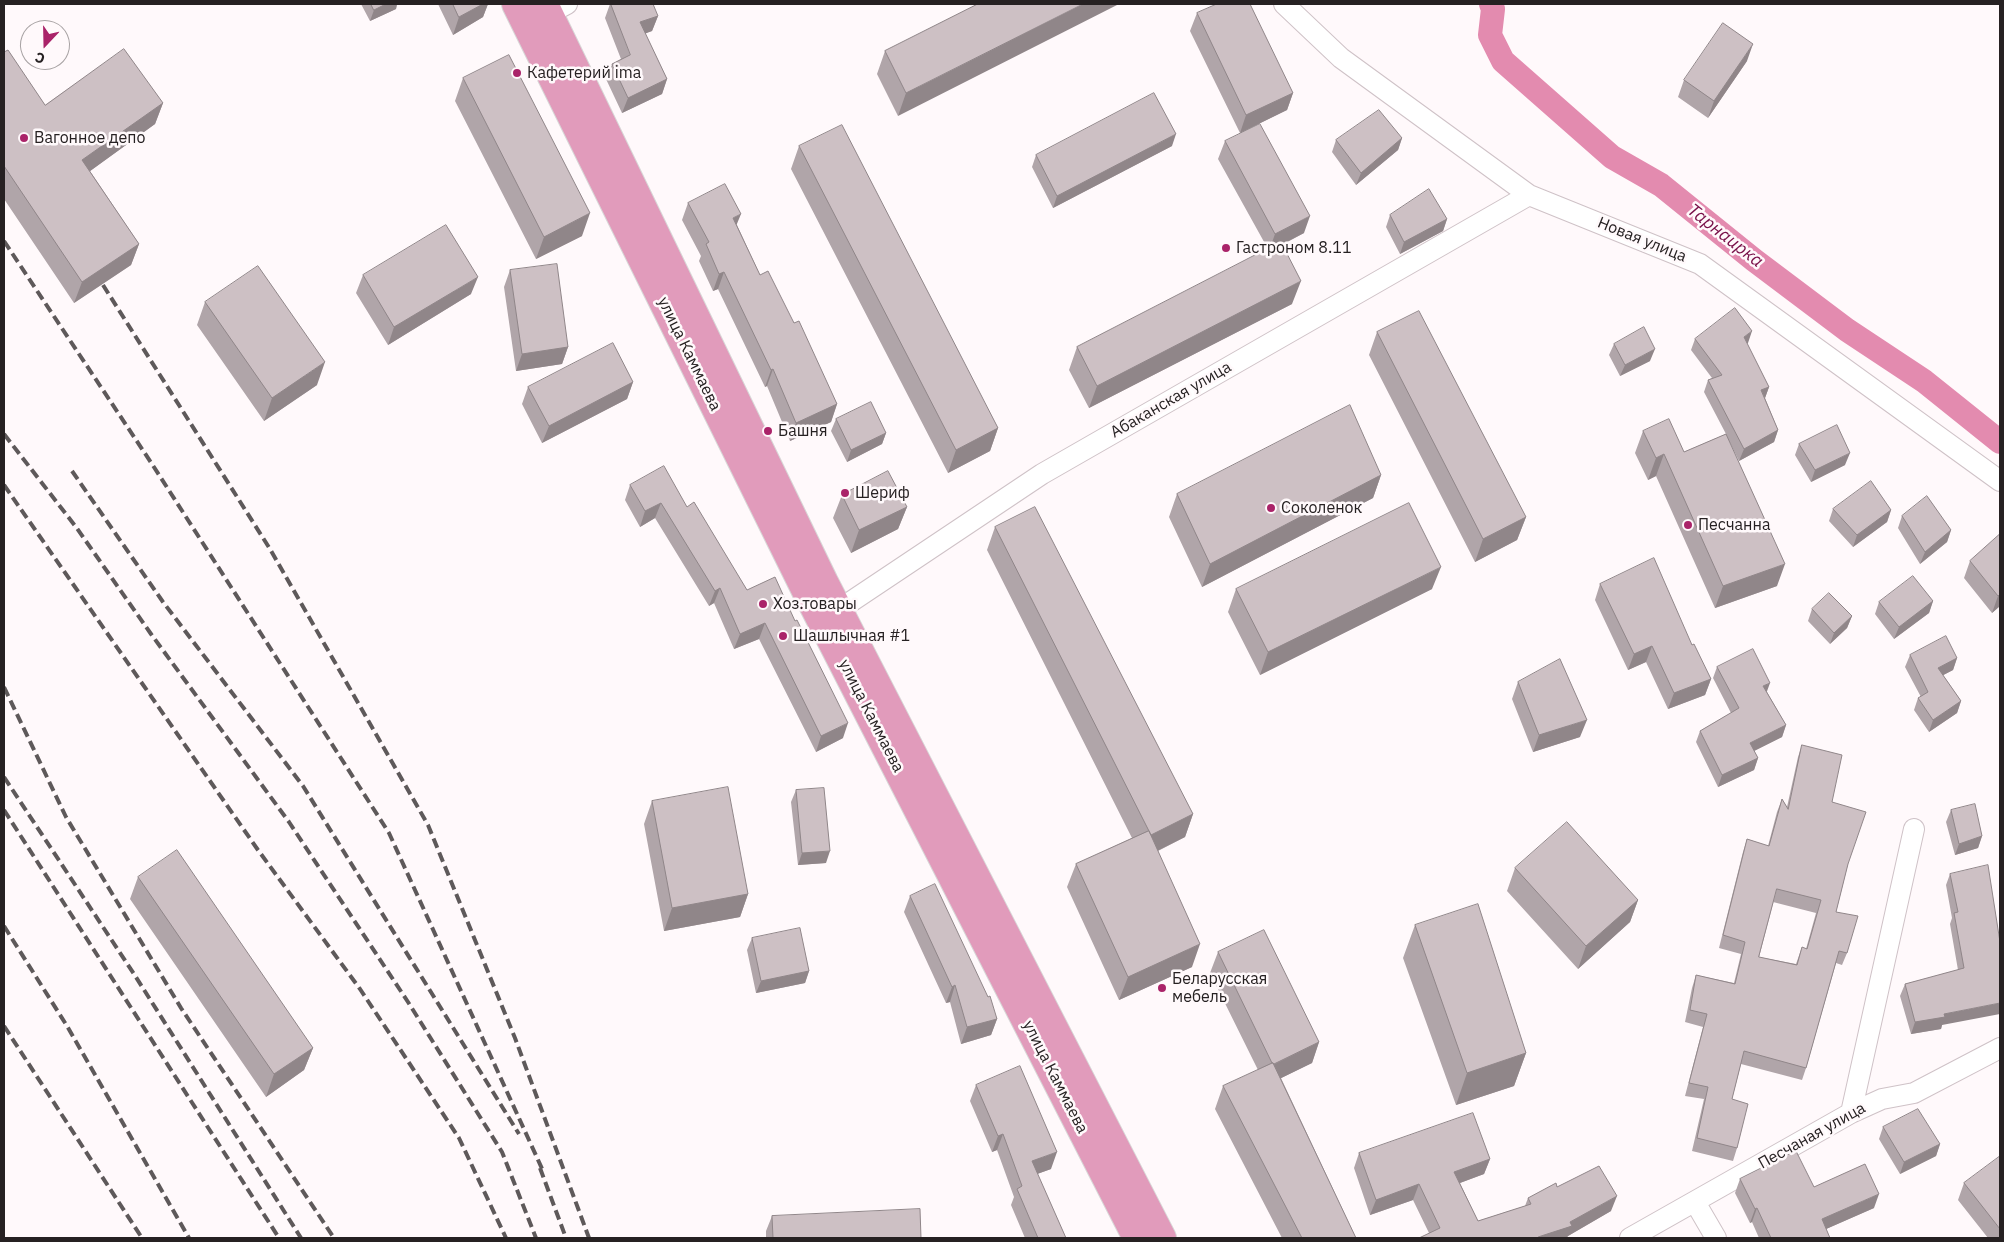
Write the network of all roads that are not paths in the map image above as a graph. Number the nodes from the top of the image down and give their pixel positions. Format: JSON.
{"nodes":[{"id":1,"x":1284,"y":4,"type":"edge"},
{"id":2,"x":540,"y":10,"type":"edge"},
{"id":3,"x":1529,"y":195,"type":"junction"},
{"id":4,"x":2000,"y":481,"type":"edge"},
{"id":5,"x":830,"y":615,"type":"junction"},
{"id":6,"x":1914,"y":829,"type":"dead end"},
{"id":7,"x":2000,"y":1048,"type":"edge"},
{"id":8,"x":1851,"y":1113,"type":"junction"},
{"id":9,"x":1695,"y":1202,"type":"junction"},
{"id":10,"x":1136,"y":1238,"type":"edge"},
{"id":11,"x":1162,"y":1238,"type":"edge"},
{"id":12,"x":1630,"y":1238,"type":"edge"},
{"id":13,"x":1716,"y":1238,"type":"edge"}],
"edges":[{"from":1,"to":3,"type":"street","name":"Новая улица"},
{"from":2,"to":5,"type":"main road","name":"улица Каммаева"},
{"from":3,"to":4,"type":"street","name":"Новая улица"},
{"from":3,"to":5,"type":"street","name":"Абаканская улица"},
{"from":5,"to":10,"type":"main road","name":"улица Каммаева"},
{"from":5,"to":11,"type":"main road","name":"улица Каммаева"},
{"from":6,"to":8,"type":"street"},
{"from":7,"to":8,"type":"street","name":"Песчаная улица"},
{"from":8,"to":9,"type":"street","name":"Песчаная улица"},
{"from":9,"to":12,"type":"street","name":"Песчаная улица"},
{"from":9,"to":13,"type":"street"}]}
